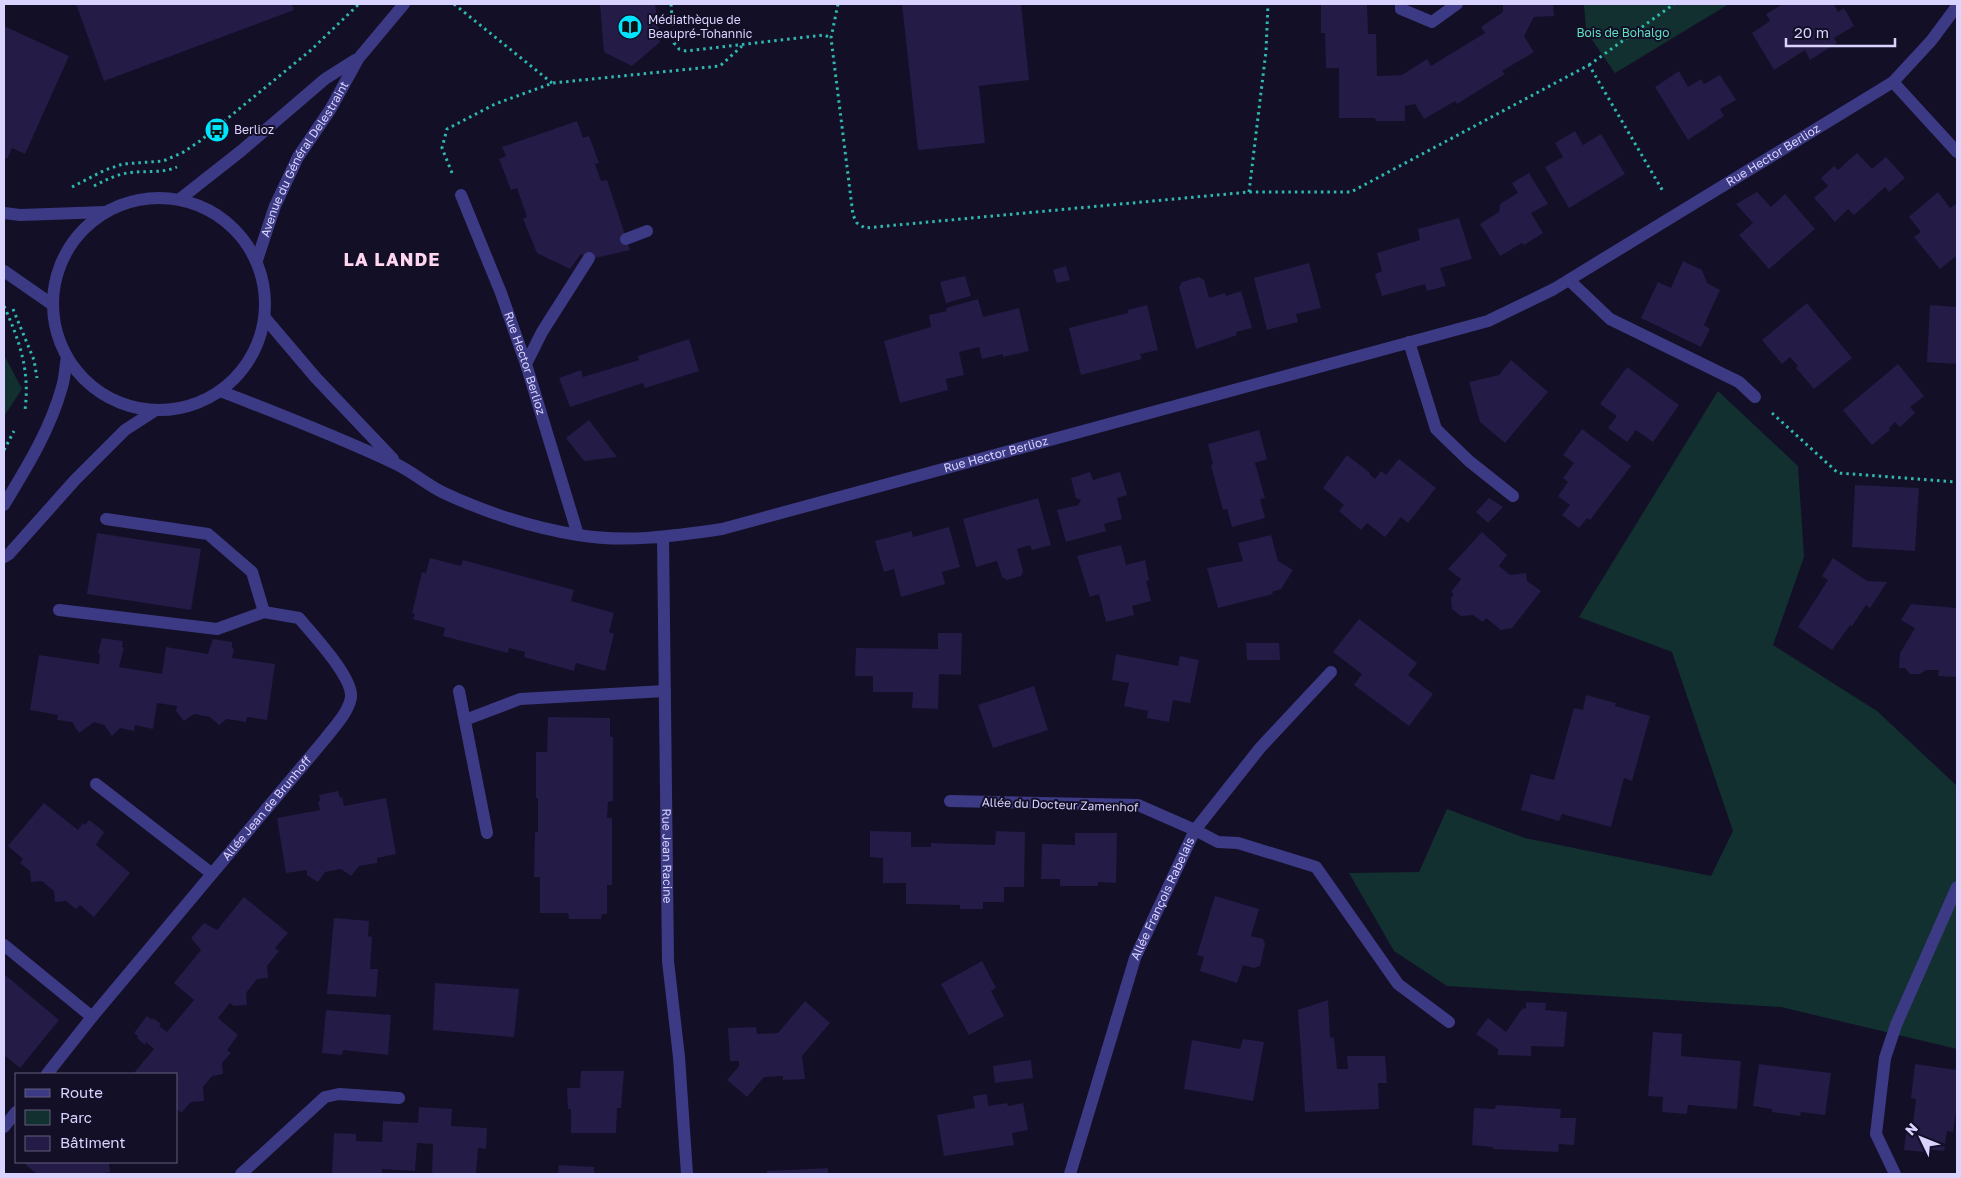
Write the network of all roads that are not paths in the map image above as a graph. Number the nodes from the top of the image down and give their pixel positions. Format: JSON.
{"nodes":[{"id":1,"x":404,"y":4,"type":"edge"},
{"id":2,"x":1401,"y":4,"type":"edge"},
{"id":3,"x":1457,"y":4,"type":"edge"},
{"id":4,"x":1957,"y":6,"type":"edge"},
{"id":5,"x":358,"y":59,"type":"junction"},
{"id":6,"x":1893,"y":82,"type":"junction"},
{"id":7,"x":1957,"y":152,"type":"edge"},
{"id":8,"x":461,"y":195,"type":"road end"},
{"id":9,"x":180,"y":199,"type":"junction"},
{"id":10,"x":106,"y":212,"type":"junction"},
{"id":11,"x":4,"y":213,"type":"edge"},
{"id":12,"x":647,"y":231,"type":"dead end"},
{"id":13,"x":626,"y":239,"type":"dead end"},
{"id":14,"x":589,"y":258,"type":"dead end"},
{"id":15,"x":257,"y":260,"type":"junction"},
{"id":16,"x":4,"y":271,"type":"edge"},
{"id":17,"x":1569,"y":280,"type":"junction"},
{"id":18,"x":53,"y":305,"type":"junction"},
{"id":19,"x":265,"y":318,"type":"junction"},
{"id":20,"x":1409,"y":342,"type":"junction"},
{"id":21,"x":67,"y":357,"type":"junction"},
{"id":22,"x":526,"y":364,"type":"junction"},
{"id":23,"x":220,"y":392,"type":"junction"},
{"id":24,"x":1755,"y":397,"type":"road end"},
{"id":25,"x":156,"y":410,"type":"junction"},
{"id":26,"x":398,"y":465,"type":"junction"},
{"id":27,"x":1513,"y":496,"type":"dead end"},
{"id":28,"x":4,"y":505,"type":"edge"},
{"id":29,"x":106,"y":519,"type":"dead end"},
{"id":30,"x":578,"y":535,"type":"junction"},
{"id":31,"x":663,"y":537,"type":"junction"},
{"id":32,"x":4,"y":557,"type":"edge"},
{"id":33,"x":59,"y":610,"type":"dead end"},
{"id":34,"x":264,"y":612,"type":"junction"},
{"id":35,"x":1331,"y":672,"type":"dead end"},
{"id":36,"x":459,"y":691,"type":"dead end"},
{"id":37,"x":665,"y":691,"type":"junction"},
{"id":38,"x":465,"y":720,"type":"junction"},
{"id":39,"x":96,"y":784,"type":"dead end"},
{"id":40,"x":950,"y":801,"type":"dead end"},
{"id":41,"x":1195,"y":830,"type":"junction"},
{"id":42,"x":487,"y":833,"type":"dead end"},
{"id":43,"x":211,"y":873,"type":"junction"},
{"id":44,"x":1957,"y":887,"type":"edge"},
{"id":45,"x":4,"y":945,"type":"edge"},
{"id":46,"x":92,"y":1017,"type":"junction"},
{"id":47,"x":1449,"y":1022,"type":"dead end"},
{"id":48,"x":48,"y":1073,"type":"edge"},
{"id":49,"x":399,"y":1098,"type":"dead end"},
{"id":50,"x":15,"y":1113,"type":"edge"},
{"id":51,"x":4,"y":1127,"type":"edge"},
{"id":52,"x":241,"y":1174,"type":"edge"},
{"id":53,"x":686,"y":1174,"type":"edge"},
{"id":54,"x":1070,"y":1174,"type":"edge"},
{"id":55,"x":1895,"y":1174,"type":"edge"}],
"edges":[{"from":1,"to":5,"type":"street","name":"Avenue du Général Delestraint"},
{"from":2,"to":3,"type":"street"},
{"from":4,"to":6,"type":"street","name":"Rue Hector Berlioz"},
{"from":5,"to":9,"type":"street","name":"Avenue du Général Delestraint"},
{"from":5,"to":15,"type":"street","name":"Avenue du Général Delestraint"},
{"from":6,"to":7,"type":"street"},
{"from":6,"to":17,"type":"street","name":"Rue Hector Berlioz"},
{"from":8,"to":22,"type":"street","name":"Rue Hector Berlioz"},
{"from":9,"to":10,"type":"street"},
{"from":9,"to":15,"type":"street"},
{"from":10,"to":11,"type":"street"},
{"from":10,"to":18,"type":"street"},
{"from":12,"to":13,"type":"street"},
{"from":14,"to":22,"type":"street"},
{"from":15,"to":19,"type":"street"},
{"from":16,"to":18,"type":"street"},
{"from":17,"to":20,"type":"street","name":"Rue Hector Berlioz"},
{"from":17,"to":24,"type":"street"},
{"from":18,"to":21,"type":"street"},
{"from":19,"to":23,"type":"street"},
{"from":19,"to":26,"type":"street","name":"Rue Hector Berlioz"},
{"from":20,"to":27,"type":"street"},
{"from":20,"to":31,"type":"street","name":"Rue Hector Berlioz"},
{"from":21,"to":25,"type":"street"},
{"from":21,"to":28,"type":"street"},
{"from":22,"to":30,"type":"street","name":"Rue Hector Berlioz"},
{"from":23,"to":25,"type":"street"},
{"from":23,"to":26,"type":"street","name":"Rue Hector Berlioz"},
{"from":25,"to":32,"type":"street"},
{"from":26,"to":30,"type":"street","name":"Rue Hector Berlioz"},
{"from":29,"to":34,"type":"street"},
{"from":30,"to":31,"type":"street","name":"Rue Hector Berlioz"},
{"from":31,"to":37,"type":"street","name":"Rue Jean Racine"},
{"from":33,"to":34,"type":"street"},
{"from":34,"to":43,"type":"street","name":"Allée Jean de Brunhoff"},
{"from":35,"to":41,"type":"street"},
{"from":36,"to":38,"type":"street"},
{"from":37,"to":38,"type":"street"},
{"from":37,"to":53,"type":"street","name":"Rue Jean Racine"},
{"from":38,"to":42,"type":"street"},
{"from":39,"to":43,"type":"street"},
{"from":40,"to":41,"type":"street","name":"Allée du Docteur Zamenhof"},
{"from":41,"to":47,"type":"street","name":"Allée François Rabelais"},
{"from":41,"to":54,"type":"street","name":"Allée François Rabelais"},
{"from":43,"to":46,"type":"street","name":"Allée Jean de Brunhoff"},
{"from":44,"to":55,"type":"street"},
{"from":45,"to":46,"type":"street"},
{"from":46,"to":48,"type":"street","name":"Allée Jean de Brunhoff"},
{"from":49,"to":52,"type":"street"},
{"from":50,"to":51,"type":"street"}]}
